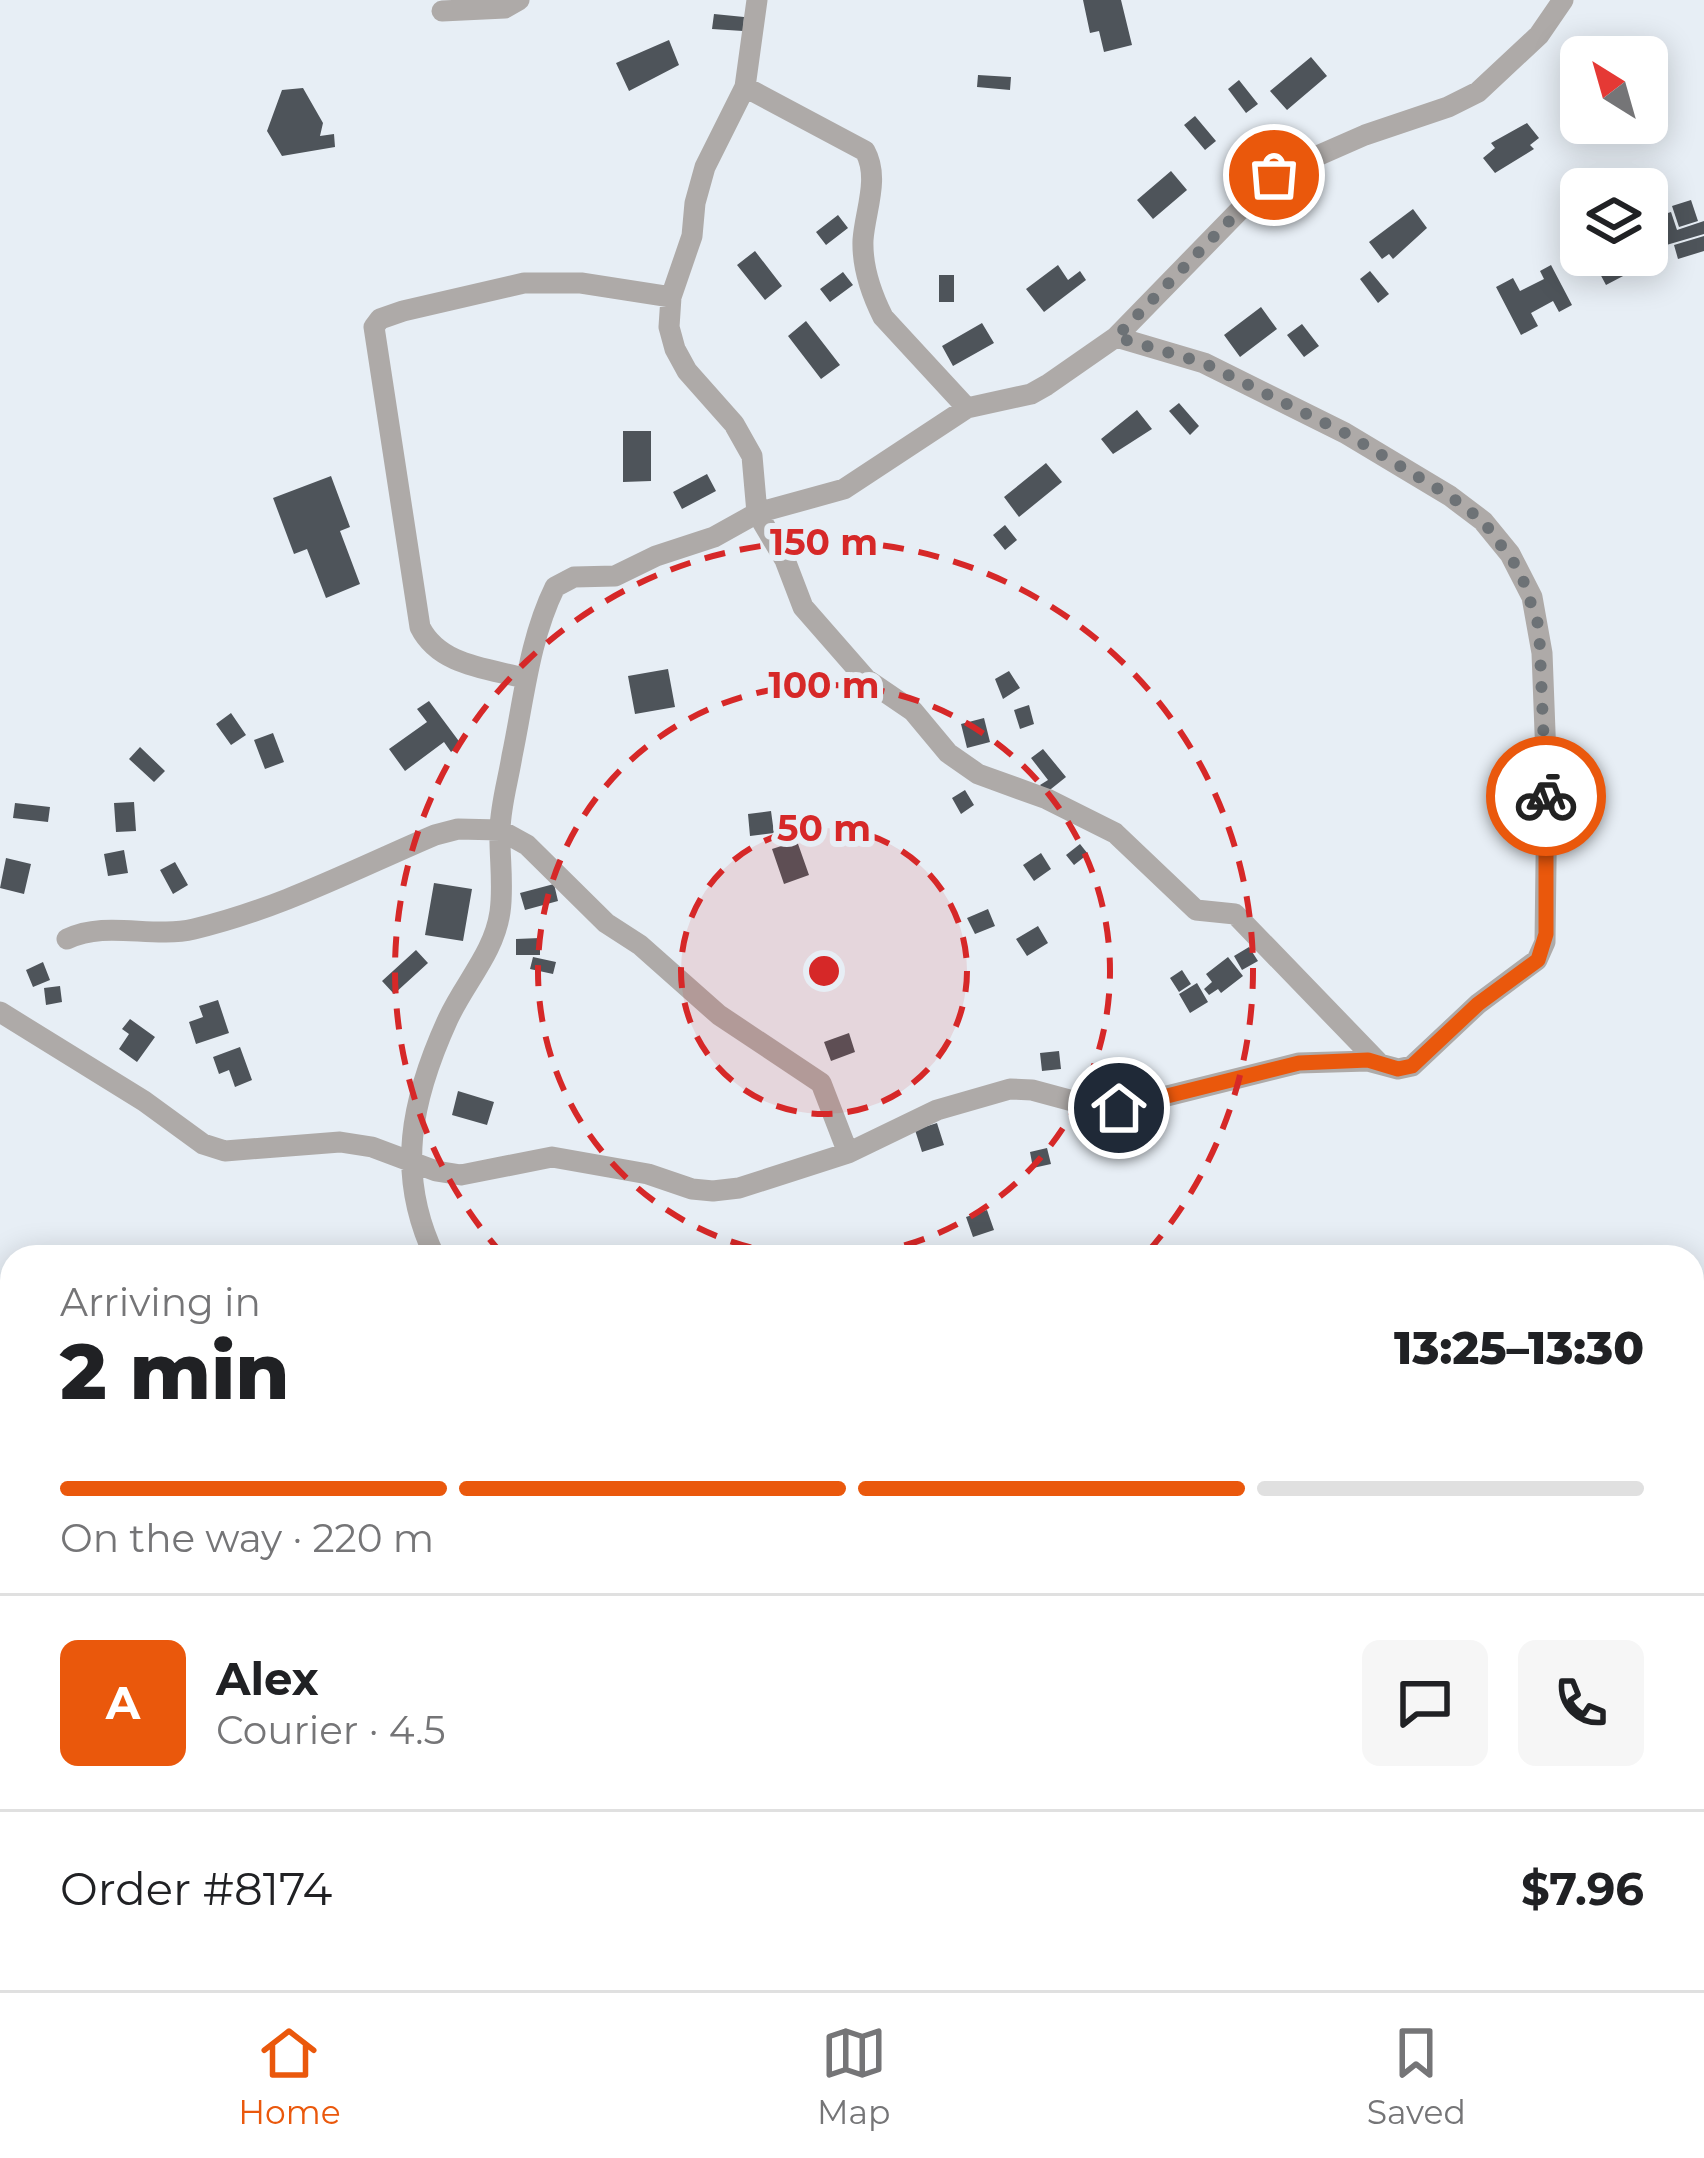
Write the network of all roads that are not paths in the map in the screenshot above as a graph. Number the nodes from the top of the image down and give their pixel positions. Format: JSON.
{"nodes":[{"id":1,"x":519,"y":0,"type":"edge"},
{"id":2,"x":757,"y":0,"type":"edge"},
{"id":3,"x":1563,"y":0,"type":"edge"},
{"id":4,"x":442,"y":11,"type":"dead end"},
{"id":5,"x":745,"y":86,"type":"junction"},
{"id":6,"x":671,"y":297,"type":"junction"},
{"id":7,"x":1116,"y":337,"type":"junction"},
{"id":8,"x":967,"y":409,"type":"junction"},
{"id":9,"x":757,"y":513,"type":"junction"},
{"id":10,"x":524,"y":678,"type":"junction"},
{"id":11,"x":500,"y":830,"type":"junction"},
{"id":12,"x":67,"y":939,"type":"dead end"},
{"id":13,"x":0,"y":1012,"type":"edge"},
{"id":14,"x":1380,"y":1064,"type":"junction"},
{"id":15,"x":848,"y":1153,"type":"junction"},
{"id":16,"x":409,"y":1160,"type":"junction"},
{"id":17,"x":430,"y":1245,"type":"edge"}],
"edges":[{"from":1,"to":4,"type":"street"},
{"from":2,"to":5,"type":"street"},
{"from":3,"to":7,"type":"street"},
{"from":5,"to":6,"type":"street"},
{"from":5,"to":8,"type":"street"},
{"from":6,"to":9,"type":"street"},
{"from":6,"to":10,"type":"street"},
{"from":7,"to":8,"type":"street"},
{"from":7,"to":14,"type":"street"},
{"from":8,"to":9,"type":"street"},
{"from":9,"to":10,"type":"street"},
{"from":9,"to":14,"type":"street"},
{"from":10,"to":11,"type":"street"},
{"from":11,"to":12,"type":"street"},
{"from":11,"to":15,"type":"street"},
{"from":11,"to":16,"type":"street"},
{"from":13,"to":16,"type":"street"},
{"from":14,"to":15,"type":"street"},
{"from":15,"to":16,"type":"street"},
{"from":16,"to":17,"type":"street"}]}
